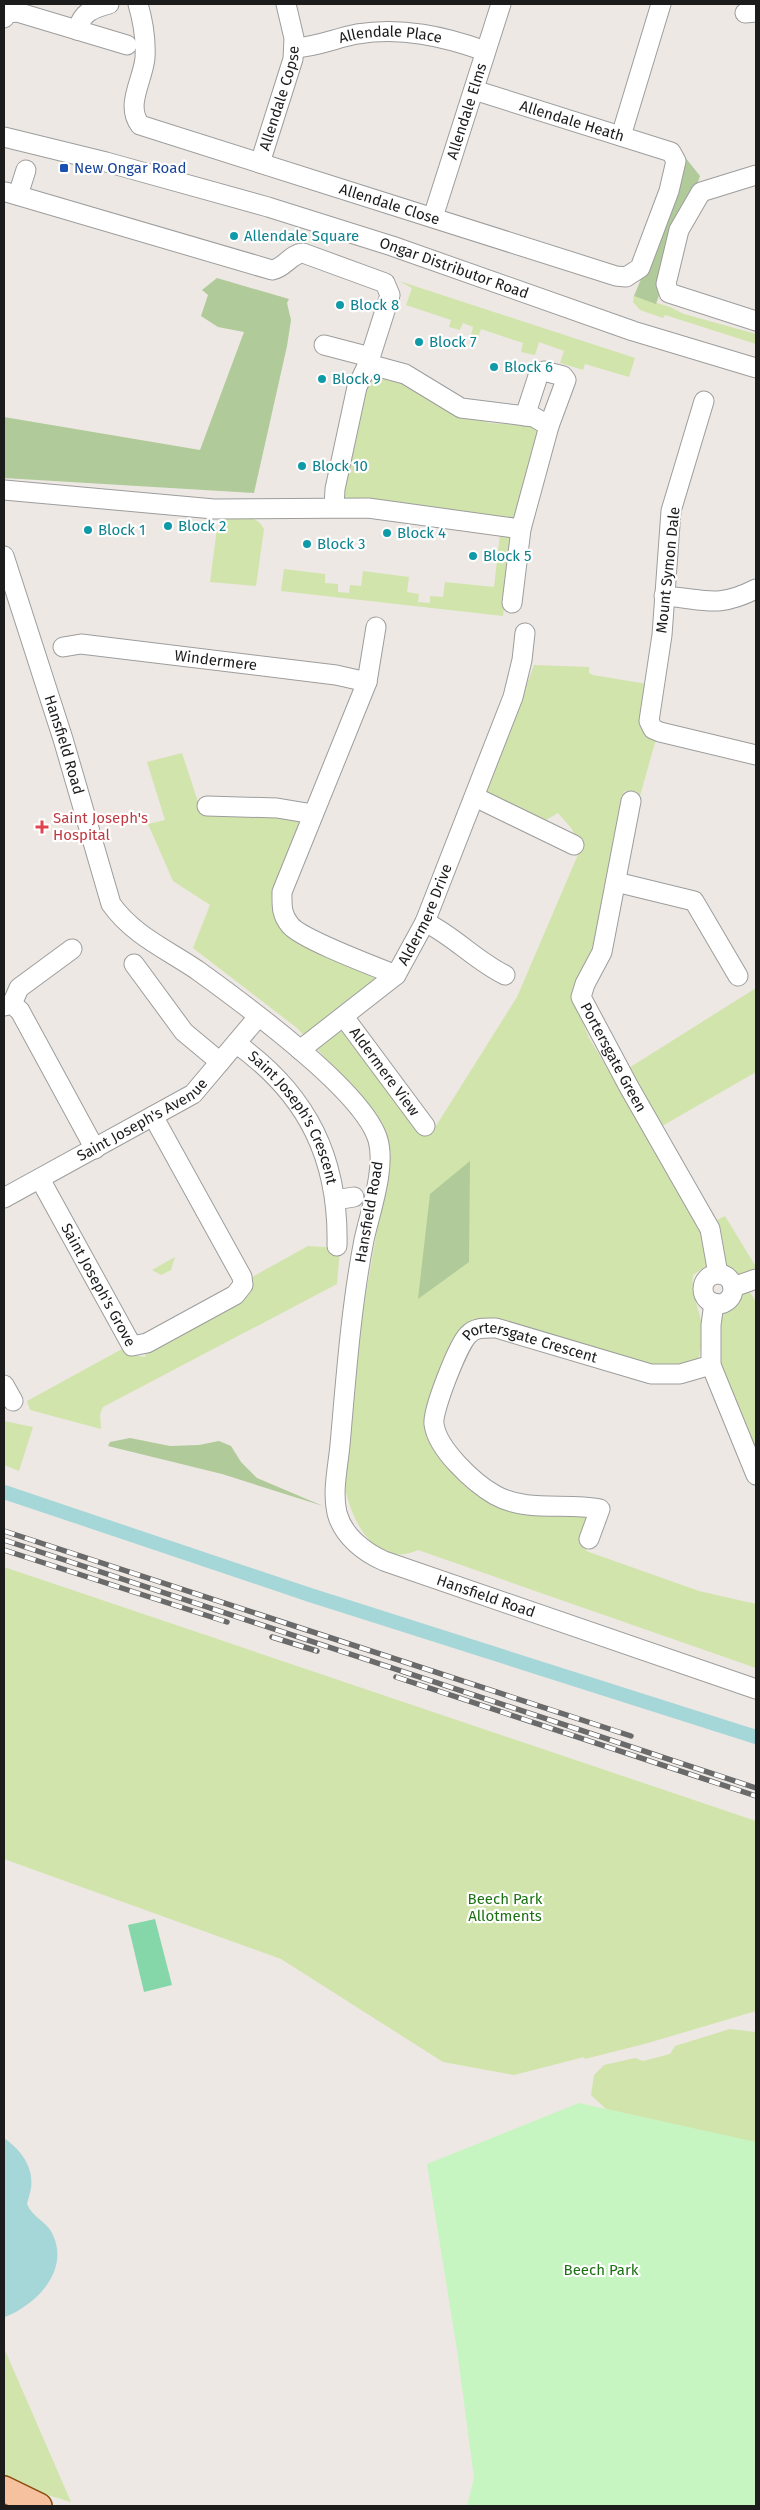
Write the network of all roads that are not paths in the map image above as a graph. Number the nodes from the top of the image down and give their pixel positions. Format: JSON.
{"nodes":[{"id":1,"x":109,"y":4,"type":"edge"},
{"id":2,"x":138,"y":4,"type":"edge"},
{"id":3,"x":286,"y":4,"type":"edge"},
{"id":4,"x":501,"y":4,"type":"edge"},
{"id":5,"x":661,"y":4,"type":"edge"},
{"id":6,"x":4,"y":18,"type":"edge"},
{"id":7,"x":77,"y":30,"type":"junction"},
{"id":8,"x":127,"y":45,"type":"dead end"},
{"id":9,"x":294,"y":48,"type":"junction"},
{"id":10,"x":485,"y":51,"type":"junction"},
{"id":11,"x":474,"y":90,"type":"junction"},
{"id":12,"x":621,"y":136,"type":"junction"},
{"id":13,"x":4,"y":137,"type":"edge"},
{"id":14,"x":671,"y":152,"type":"joint"},
{"id":15,"x":260,"y":163,"type":"junction"},
{"id":16,"x":26,"y":170,"type":"dead end"},
{"id":17,"x":756,"y":175,"type":"edge"},
{"id":18,"x":433,"y":217,"type":"junction"},
{"id":19,"x":756,"y":321,"type":"edge"},
{"id":20,"x":324,"y":345,"type":"dead end"},
{"id":21,"x":369,"y":361,"type":"junction"},
{"id":22,"x":756,"y":368,"type":"edge"},
{"id":23,"x":704,"y":401,"type":"dead end"},
{"id":24,"x":525,"y":416,"type":"junction"},
{"id":25,"x":549,"y":426,"type":"junction"},
{"id":26,"x":4,"y":490,"type":"edge"},
{"id":27,"x":334,"y":507,"type":"junction"},
{"id":28,"x":521,"y":529,"type":"junction"},
{"id":29,"x":4,"y":556,"type":"edge"},
{"id":30,"x":756,"y":589,"type":"edge"},
{"id":31,"x":664,"y":596,"type":"junction"},
{"id":32,"x":512,"y":603,"type":"dead end"},
{"id":33,"x":376,"y":627,"type":"dead end"},
{"id":34,"x":525,"y":633,"type":"dead end"},
{"id":35,"x":63,"y":647,"type":"dead end"},
{"id":36,"x":367,"y":682,"type":"junction"},
{"id":37,"x":756,"y":755,"type":"edge"},
{"id":38,"x":475,"y":798,"type":"junction"},
{"id":39,"x":631,"y":802,"type":"dead end"},
{"id":40,"x":207,"y":806,"type":"dead end"},
{"id":41,"x":313,"y":814,"type":"junction"},
{"id":42,"x":574,"y":845,"type":"dead end"},
{"id":43,"x":616,"y":882,"type":"junction"},
{"id":44,"x":425,"y":922,"type":"junction"},
{"id":45,"x":72,"y":949,"type":"dead end"},
{"id":46,"x":143,"y":972,"type":"dead end"},
{"id":47,"x":396,"y":976,"type":"junction"},
{"id":48,"x":505,"y":976,"type":"dead end"},
{"id":49,"x":738,"y":976,"type":"dead end"},
{"id":50,"x":8,"y":1005,"type":"edge"},
{"id":51,"x":258,"y":1017,"type":"junction"},
{"id":52,"x":344,"y":1017,"type":"junction"},
{"id":53,"x":237,"y":1044,"type":"junction"},
{"id":54,"x":300,"y":1050,"type":"junction"},
{"id":55,"x":220,"y":1062,"type":"junction"},
{"id":56,"x":153,"y":1116,"type":"junction"},
{"id":57,"x":425,"y":1126,"type":"dead end"},
{"id":58,"x":95,"y":1149,"type":"junction"},
{"id":59,"x":40,"y":1179,"type":"junction"},
{"id":60,"x":354,"y":1197,"type":"dead end"},
{"id":61,"x":4,"y":1198,"type":"edge"},
{"id":62,"x":336,"y":1200,"type":"junction"},
{"id":63,"x":337,"y":1246,"type":"dead end"},
{"id":64,"x":718,"y":1274,"type":"junction"},
{"id":65,"x":756,"y":1278,"type":"edge"},
{"id":66,"x":733,"y":1287,"type":"junction"},
{"id":67,"x":714,"y":1303,"type":"junction"},
{"id":68,"x":711,"y":1366,"type":"junction"},
{"id":69,"x":756,"y":1475,"type":"edge"},
{"id":70,"x":589,"y":1540,"type":"dead end"},
{"id":71,"x":756,"y":1689,"type":"edge"},
{"id":72,"x":4,"y":2489,"type":"edge"},
{"id":73,"x":39,"y":2506,"type":"edge"}],
"edges":[{"from":1,"to":7,"type":"street"},
{"from":2,"to":15,"type":"street","name":"Allendale Close"},
{"from":3,"to":9,"type":"street","name":"Allendale Copse"},
{"from":4,"to":10,"type":"street","name":"Allendale Elms"},
{"from":5,"to":12,"type":"street"},
{"from":6,"to":7,"type":"street"},
{"from":7,"to":8,"type":"street"},
{"from":9,"to":10,"type":"street","name":"Allendale Place"},
{"from":9,"to":15,"type":"street","name":"Allendale Copse"},
{"from":10,"to":11,"type":"street","name":"Allendale Elms"},
{"from":11,"to":12,"type":"street","name":"Allendale Heath"},
{"from":11,"to":18,"type":"street","name":"Allendale Elms"},
{"from":12,"to":14,"type":"street","name":"Allendale Heath"},
{"from":13,"to":22,"type":"street","name":"Ongar Distributor Road"},
{"from":14,"to":18,"type":"street","name":"Allendale Close"},
{"from":15,"to":18,"type":"street","name":"Allendale Close"},
{"from":16,"to":21,"type":"street"},
{"from":17,"to":19,"type":"street"},
{"from":20,"to":21,"type":"street"},
{"from":21,"to":24,"type":"street"},
{"from":21,"to":27,"type":"street"},
{"from":23,"to":31,"type":"street","name":"Mount Symon Dale"},
{"from":24,"to":25,"type":"street"},
{"from":24,"to":25,"type":"street"},
{"from":25,"to":28,"type":"street"},
{"from":26,"to":27,"type":"street"},
{"from":27,"to":28,"type":"street"},
{"from":28,"to":32,"type":"street"},
{"from":29,"to":51,"type":"street","name":"Hansfield Road"},
{"from":30,"to":31,"type":"street"},
{"from":31,"to":37,"type":"street","name":"Mount Symon Dale"},
{"from":33,"to":36,"type":"street"},
{"from":34,"to":38,"type":"street","name":"Aldermere Drive"},
{"from":35,"to":36,"type":"street","name":"Windermere"},
{"from":36,"to":41,"type":"street"},
{"from":38,"to":42,"type":"street"},
{"from":38,"to":44,"type":"street","name":"Aldermere Drive"},
{"from":39,"to":43,"type":"street","name":"Portersgate Green"},
{"from":40,"to":41,"type":"street"},
{"from":41,"to":47,"type":"street"},
{"from":43,"to":49,"type":"street"},
{"from":43,"to":64,"type":"street","name":"Portersgate Green"},
{"from":44,"to":47,"type":"street","name":"Aldermere Drive"},
{"from":44,"to":48,"type":"street"},
{"from":45,"to":50,"type":"street"},
{"from":46,"to":55,"type":"street","name":"Saint Joseph's Crescent"},
{"from":47,"to":52,"type":"street","name":"Aldermere Drive"},
{"from":50,"to":58,"type":"street"},
{"from":51,"to":53,"type":"street","name":"Saint Joseph's Avenue"},
{"from":51,"to":54,"type":"street","name":"Hansfield Road"},
{"from":52,"to":54,"type":"street","name":"Aldermere Drive"},
{"from":52,"to":57,"type":"street","name":"Aldermere View"},
{"from":53,"to":55,"type":"street","name":"Saint Joseph's Avenue"},
{"from":53,"to":62,"type":"street","name":"Saint Joseph's Crescent"},
{"from":54,"to":71,"type":"street","name":"Hansfield Road"},
{"from":55,"to":56,"type":"street","name":"Saint Joseph's Avenue"},
{"from":56,"to":58,"type":"street","name":"Saint Joseph's Avenue"},
{"from":56,"to":59,"type":"street","name":"Saint Joseph's Grove"},
{"from":58,"to":59,"type":"street","name":"Saint Joseph's Avenue"},
{"from":59,"to":61,"type":"street","name":"Saint Joseph's Avenue"},
{"from":60,"to":62,"type":"street","name":"Saint Joseph's Crescent"},
{"from":62,"to":63,"type":"street","name":"Saint Joseph's Crescent"},
{"from":64,"to":66,"type":"street"},
{"from":64,"to":67,"type":"street"},
{"from":65,"to":66,"type":"street"},
{"from":66,"to":67,"type":"street"},
{"from":67,"to":68,"type":"street"},
{"from":68,"to":69,"type":"street"},
{"from":68,"to":70,"type":"street","name":"Portersgate Crescent"},
{"from":72,"to":73,"type":"main road"}]}
